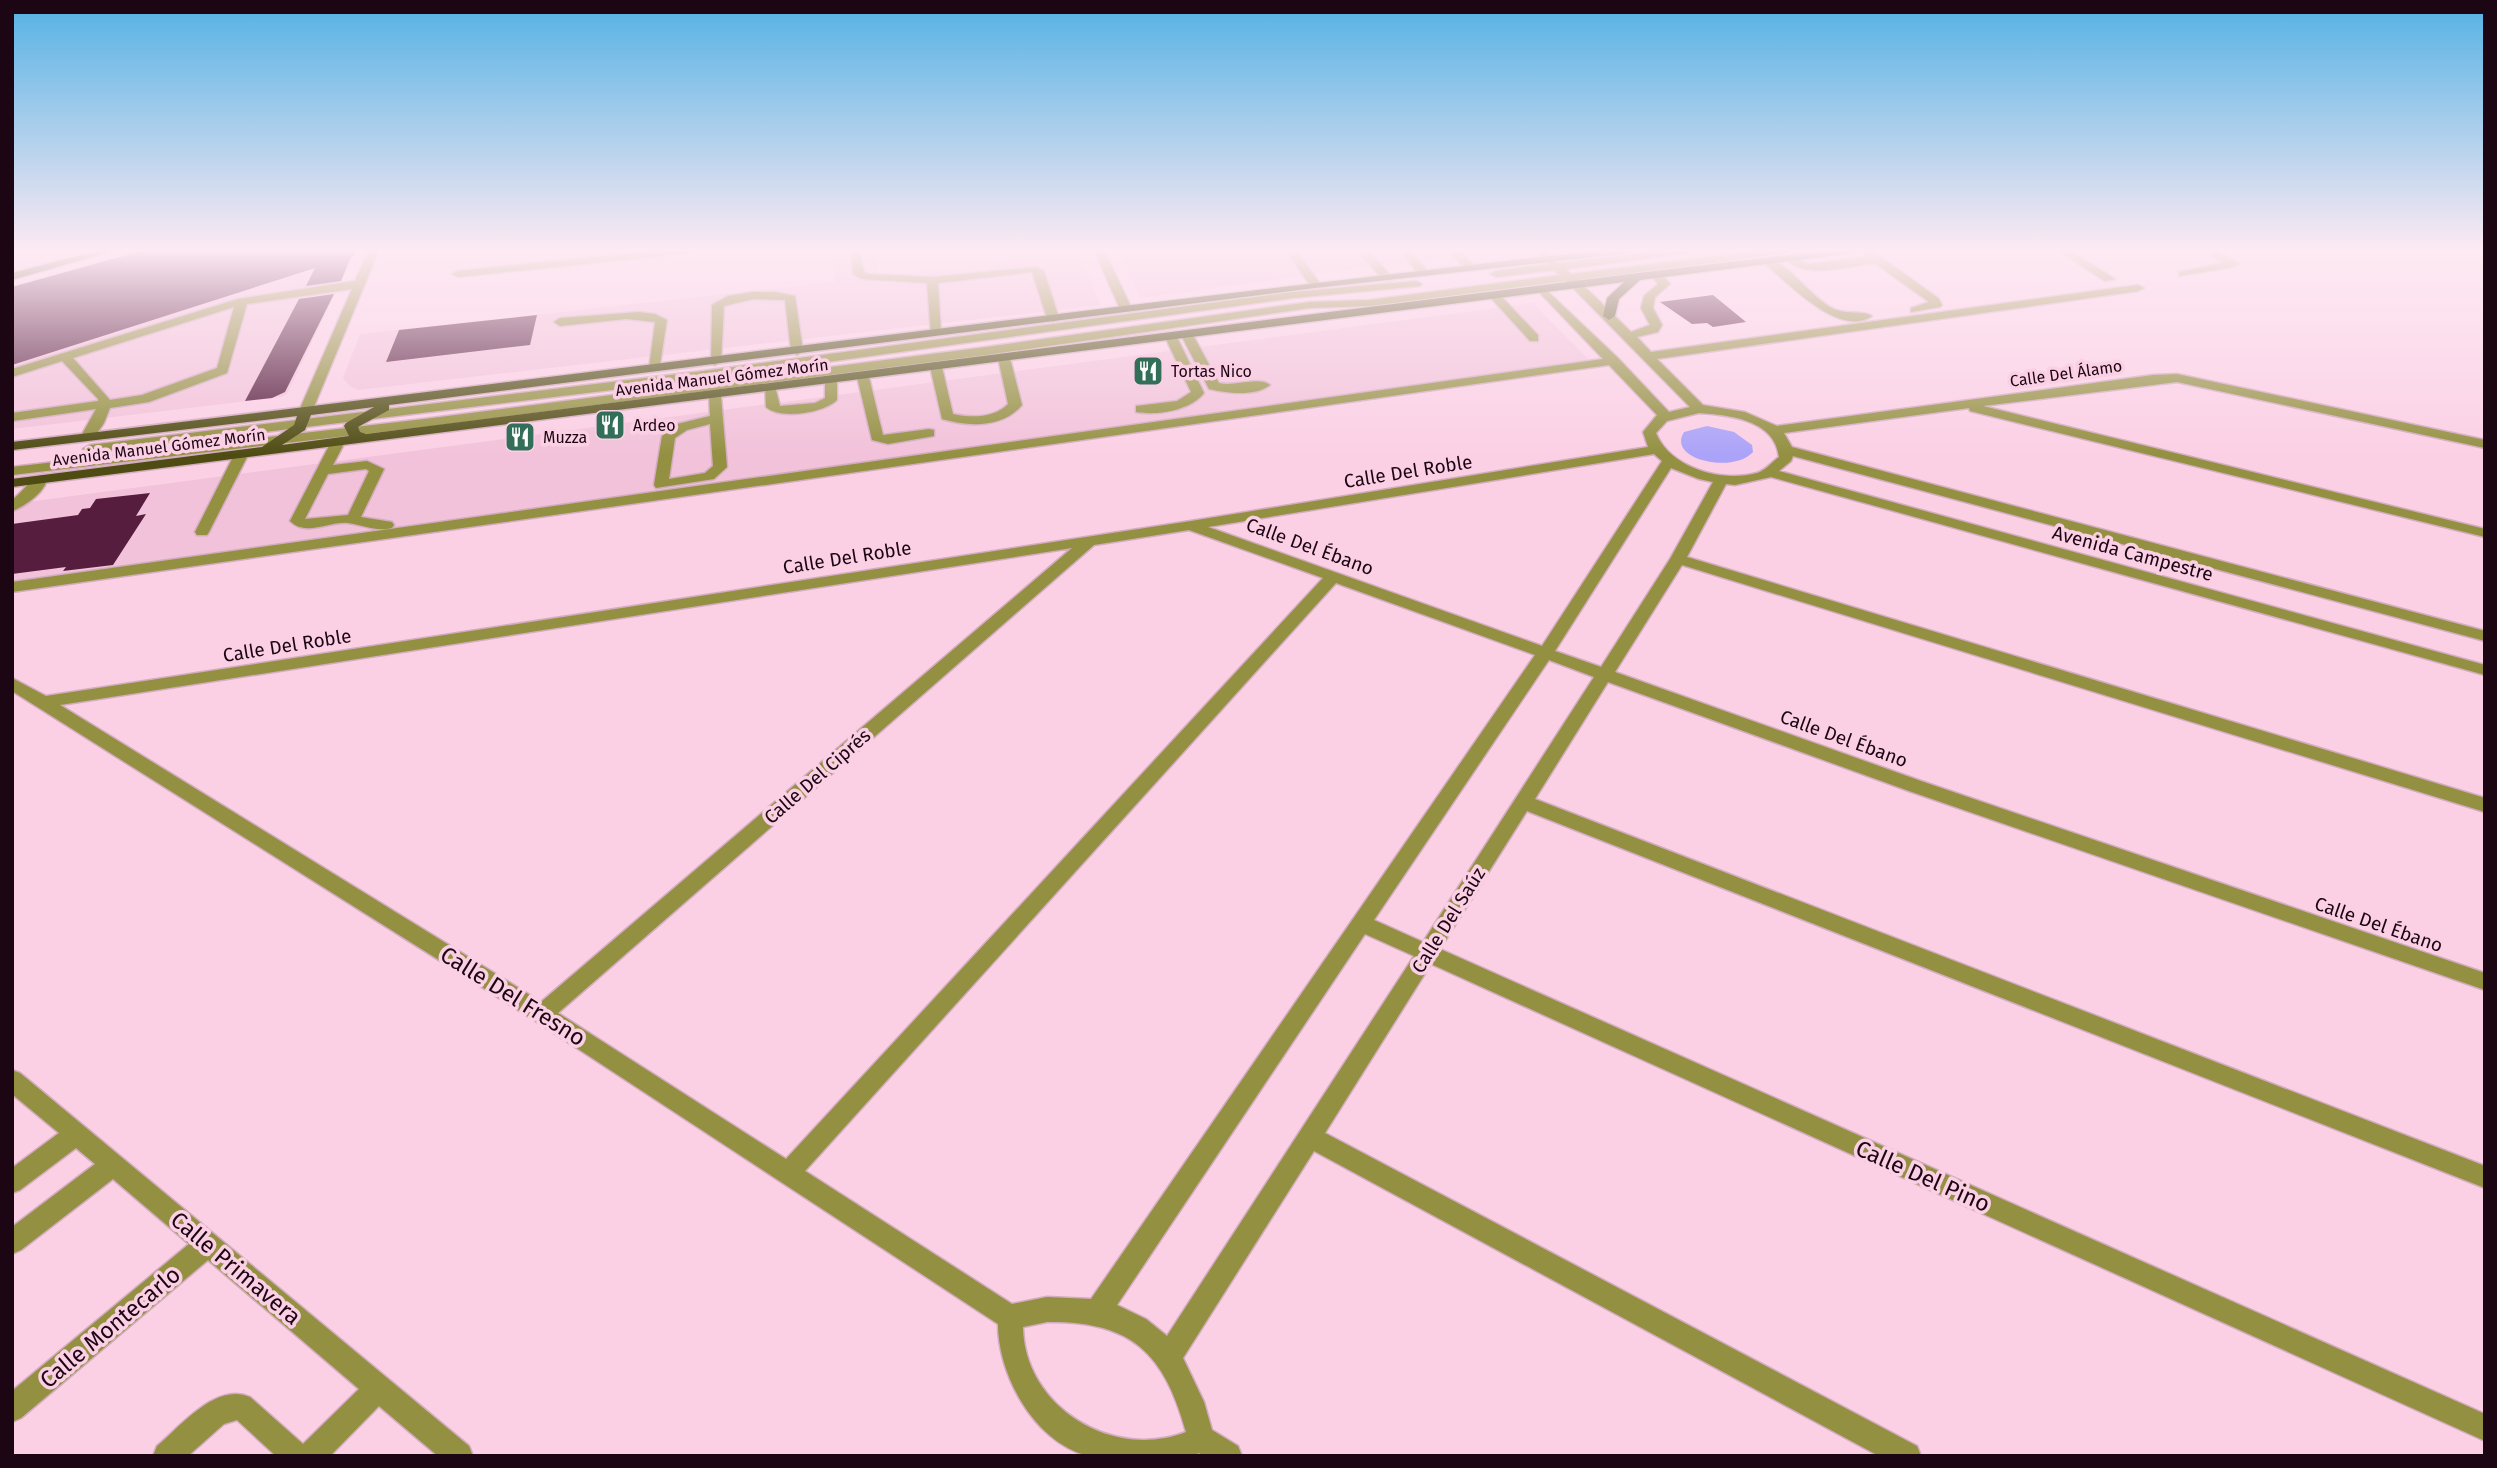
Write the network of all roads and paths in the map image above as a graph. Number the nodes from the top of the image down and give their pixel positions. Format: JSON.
{"nodes":[{"id":1,"x":185,"y":319,"type":"edge"},
{"id":2,"x":237,"y":319,"type":"edge"},
{"id":3,"x":346,"y":319,"type":"edge"},
{"id":4,"x":602,"y":319,"type":"edge"},
{"id":5,"x":656,"y":319,"type":"edge"},
{"id":6,"x":717,"y":319,"type":"edge"},
{"id":7,"x":793,"y":319,"type":"edge"},
{"id":8,"x":934,"y":319,"type":"edge"},
{"id":9,"x":1049,"y":319,"type":"edge"},
{"id":10,"x":1120,"y":319,"type":"edge"},
{"id":11,"x":1215,"y":319,"type":"edge"},
{"id":12,"x":1314,"y":319,"type":"edge"},
{"id":13,"x":1516,"y":319,"type":"edge"},
{"id":14,"x":1572,"y":319,"type":"edge"},
{"id":15,"x":1612,"y":319,"type":"edge"},
{"id":16,"x":1653,"y":319,"type":"edge"},
{"id":17,"x":1919,"y":319,"type":"edge"},
{"id":18,"x":560,"y":322,"type":"dead end"},
{"id":19,"x":935,"y":332,"type":"junction"},
{"id":20,"x":1187,"y":335,"type":"junction"},
{"id":21,"x":1629,"y":336,"type":"junction"},
{"id":22,"x":1171,"y":337,"type":"junction"},
{"id":23,"x":1534,"y":338,"type":"dead end"},
{"id":24,"x":797,"y":351,"type":"junction"},
{"id":25,"x":64,"y":356,"type":"junction"},
{"id":26,"x":1649,"y":356,"type":"junction"},
{"id":27,"x":1004,"y":358,"type":"junction"},
{"id":28,"x":715,"y":361,"type":"junction"},
{"id":29,"x":1614,"y":361,"type":"junction"},
{"id":30,"x":936,"y":367,"type":"junction"},
{"id":31,"x":655,"y":368,"type":"junction"},
{"id":32,"x":12,"y":373,"type":"edge"},
{"id":33,"x":863,"y":377,"type":"junction"},
{"id":34,"x":831,"y":380,"type":"junction"},
{"id":35,"x":1264,"y":385,"type":"dead end"},
{"id":36,"x":770,"y":388,"type":"junction"},
{"id":37,"x":715,"y":396,"type":"junction"},
{"id":38,"x":404,"y":400,"type":"junction"},
{"id":39,"x":1963,"y":405,"type":"junction"},
{"id":40,"x":105,"y":406,"type":"junction"},
{"id":41,"x":1141,"y":409,"type":"dead end"},
{"id":42,"x":1699,"y":409,"type":"junction"},
{"id":43,"x":365,"y":416,"type":"junction"},
{"id":44,"x":1665,"y":416,"type":"junction"},
{"id":45,"x":12,"y":417,"type":"edge"},
{"id":46,"x":305,"y":417,"type":"junction"},
{"id":47,"x":716,"y":419,"type":"junction"},
{"id":48,"x":351,"y":430,"type":"junction"},
{"id":49,"x":1773,"y":431,"type":"junction"},
{"id":50,"x":929,"y":433,"type":"dead end"},
{"id":51,"x":88,"y":436,"type":"junction"},
{"id":52,"x":288,"y":437,"type":"junction"},
{"id":53,"x":367,"y":439,"type":"junction"},
{"id":54,"x":338,"y":442,"type":"junction"},
{"id":55,"x":2485,"y":444,"type":"edge"},
{"id":56,"x":12,"y":446,"type":"edge"},
{"id":57,"x":1787,"y":450,"type":"junction"},
{"id":58,"x":259,"y":453,"type":"junction"},
{"id":59,"x":241,"y":455,"type":"junction"},
{"id":60,"x":1661,"y":456,"type":"junction"},
{"id":61,"x":12,"y":459,"type":"edge"},
{"id":62,"x":325,"y":470,"type":"junction"},
{"id":63,"x":12,"y":471,"type":"edge"},
{"id":64,"x":1772,"y":472,"type":"junction"},
{"id":65,"x":1722,"y":479,"type":"junction"},
{"id":66,"x":42,"y":480,"type":"junction"},
{"id":67,"x":12,"y":483,"type":"edge"},
{"id":68,"x":661,"y":485,"type":"junction"},
{"id":69,"x":1957,"y":495,"type":"junction"},
{"id":70,"x":12,"y":508,"type":"edge"},
{"id":71,"x":353,"y":519,"type":"junction"},
{"id":72,"x":1944,"y":521,"type":"junction"},
{"id":73,"x":1191,"y":526,"type":"junction"},
{"id":74,"x":202,"y":532,"type":"dead end"},
{"id":75,"x":2485,"y":533,"type":"edge"},
{"id":76,"x":1091,"y":539,"type":"junction"},
{"id":77,"x":1678,"y":559,"type":"junction"},
{"id":78,"x":1333,"y":577,"type":"junction"},
{"id":79,"x":12,"y":587,"type":"edge"},
{"id":80,"x":2370,"y":605,"type":"junction"},
{"id":81,"x":2485,"y":636,"type":"edge"},
{"id":82,"x":2371,"y":638,"type":"junction"},
{"id":83,"x":1545,"y":653,"type":"junction"},
{"id":84,"x":2485,"y":670,"type":"edge"},
{"id":85,"x":1604,"y":674,"type":"junction"},
{"id":86,"x":12,"y":683,"type":"edge"},
{"id":87,"x":46,"y":702,"type":"junction"},
{"id":88,"x":1523,"y":802,"type":"junction"},
{"id":89,"x":2485,"y":805,"type":"edge"},
{"id":90,"x":1361,"y":923,"type":"junction"},
{"id":91,"x":1427,"y":953,"type":"junction"},
{"id":92,"x":2485,"y":982,"type":"edge"},
{"id":93,"x":542,"y":1014,"type":"junction"},
{"id":94,"x":12,"y":1080,"type":"edge"},
{"id":95,"x":76,"y":1134,"type":"junction"},
{"id":96,"x":1310,"y":1137,"type":"junction"},
{"id":97,"x":113,"y":1165,"type":"junction"},
{"id":98,"x":788,"y":1173,"type":"junction"},
{"id":99,"x":2485,"y":1177,"type":"edge"},
{"id":100,"x":12,"y":1182,"type":"edge"},
{"id":101,"x":12,"y":1242,"type":"edge"},
{"id":102,"x":208,"y":1244,"type":"junction"},
{"id":103,"x":1098,"y":1311,"type":"junction"},
{"id":104,"x":1010,"y":1317,"type":"junction"},
{"id":105,"x":1169,"y":1357,"type":"junction"},
{"id":106,"x":379,"y":1388,"type":"junction"},
{"id":107,"x":12,"y":1409,"type":"edge"},
{"id":108,"x":2485,"y":1428,"type":"edge"},
{"id":109,"x":1201,"y":1439,"type":"junction"},
{"id":110,"x":167,"y":1456,"type":"edge"},
{"id":111,"x":296,"y":1456,"type":"edge"},
{"id":112,"x":310,"y":1456,"type":"edge"},
{"id":113,"x":459,"y":1456,"type":"edge"},
{"id":114,"x":1228,"y":1456,"type":"edge"},
{"id":115,"x":1906,"y":1456,"type":"edge"}],
"edges":[{"from":1,"to":25,"type":"street"},
{"from":2,"to":40,"type":"street"},
{"from":3,"to":46,"type":"street"},
{"from":4,"to":18,"type":"street"},
{"from":5,"to":31,"type":"street"},
{"from":6,"to":28,"type":"street"},
{"from":7,"to":24,"type":"street"},
{"from":8,"to":19,"type":"street"},
{"from":9,"to":19,"type":"main road","name":"Avenida Manuel Gómez Morín"},
{"from":10,"to":43,"type":"street"},
{"from":11,"to":48,"type":"street"},
{"from":12,"to":20,"type":"main road","name":"Avenida Manuel Gómez Morín"},
{"from":13,"to":23,"type":"street"},
{"from":14,"to":29,"type":"street"},
{"from":15,"to":21,"type":"street"},
{"from":16,"to":21,"type":"street"},
{"from":17,"to":26,"type":"street"},
{"from":19,"to":24,"type":"main road","name":"Avenida Manuel Gómez Morín"},
{"from":20,"to":22,"type":"main road","name":"Avenida Manuel Gómez Morín"},
{"from":20,"to":35,"type":"street"},
{"from":21,"to":26,"type":"street"},
{"from":22,"to":27,"type":"main road","name":"Avenida Manuel Gómez Morín"},
{"from":22,"to":41,"type":"street"},
{"from":24,"to":28,"type":"main road","name":"Avenida Manuel Gómez Morín"},
{"from":25,"to":32,"type":"street"},
{"from":25,"to":40,"type":"street"},
{"from":26,"to":42,"type":"street"},
{"from":27,"to":30,"type":"main road","name":"Avenida Manuel Gómez Morín"},
{"from":27,"to":30,"type":"street"},
{"from":28,"to":31,"type":"main road","name":"Avenida Manuel Gómez Morín"},
{"from":29,"to":44,"type":"street"},
{"from":29,"to":79,"type":"street"},
{"from":30,"to":33,"type":"main road","name":"Avenida Manuel Gómez Morín"},
{"from":31,"to":38,"type":"main road","name":"Avenida Manuel Gómez Morín"},
{"from":33,"to":34,"type":"main road","name":"Avenida Manuel Gómez Morín"},
{"from":33,"to":50,"type":"street"},
{"from":34,"to":36,"type":"main road","name":"Avenida Manuel Gómez Morín"},
{"from":34,"to":36,"type":"street"},
{"from":36,"to":37,"type":"main road","name":"Avenida Manuel Gómez Morín"},
{"from":37,"to":47,"type":"street"},
{"from":37,"to":53,"type":"main road","name":"Avenida Manuel Gómez Morín"},
{"from":38,"to":43,"type":"main road"},
{"from":38,"to":46,"type":"main road","name":"Avenida Manuel Gómez Morín"},
{"from":39,"to":49,"type":"street","name":"Calle Del Álamo"},
{"from":39,"to":55,"type":"street","name":"Calle Del Álamo"},
{"from":39,"to":75,"type":"street"},
{"from":40,"to":45,"type":"street"},
{"from":40,"to":51,"type":"street"},
{"from":42,"to":44,"type":"street"},
{"from":42,"to":49,"type":"street"},
{"from":43,"to":46,"type":"street"},
{"from":43,"to":48,"type":"main road"},
{"from":44,"to":60,"type":"street"},
{"from":46,"to":51,"type":"main road","name":"Avenida Manuel Gómez Morín"},
{"from":46,"to":52,"type":"main road"},
{"from":46,"to":61,"type":"street"},
{"from":47,"to":68,"type":"street"},
{"from":47,"to":68,"type":"street"},
{"from":48,"to":52,"type":"street"},
{"from":48,"to":53,"type":"main road"},
{"from":49,"to":57,"type":"street"},
{"from":51,"to":56,"type":"main road","name":"Avenida Manuel Gómez Morín"},
{"from":52,"to":58,"type":"main road"},
{"from":52,"to":63,"type":"street"},
{"from":53,"to":54,"type":"main road","name":"Avenida Manuel Gómez Morín"},
{"from":54,"to":58,"type":"main road","name":"Avenida Manuel Gómez Morín"},
{"from":54,"to":62,"type":"street"},
{"from":57,"to":64,"type":"street"},
{"from":57,"to":69,"type":"street","name":"Avenida Campestre"},
{"from":58,"to":59,"type":"main road","name":"Avenida Manuel Gómez Morín"},
{"from":59,"to":66,"type":"main road","name":"Avenida Manuel Gómez Morín"},
{"from":59,"to":74,"type":"street"},
{"from":60,"to":65,"type":"street"},
{"from":60,"to":73,"type":"street","name":"Calle Del Roble"},
{"from":60,"to":83,"type":"street"},
{"from":62,"to":71,"type":"street"},
{"from":62,"to":71,"type":"street"},
{"from":64,"to":65,"type":"street"},
{"from":64,"to":72,"type":"street","name":"Avenida Campestre"},
{"from":65,"to":77,"type":"street","name":"Calle Del Saúz"},
{"from":66,"to":67,"type":"main road","name":"Avenida Manuel Gómez Morín"},
{"from":66,"to":70,"type":"street"},
{"from":68,"to":71,"type":"street"},
{"from":69,"to":72,"type":"street"},
{"from":69,"to":80,"type":"street","name":"Avenida Campestre"},
{"from":72,"to":82,"type":"street","name":"Avenida Campestre"},
{"from":73,"to":76,"type":"street","name":"Calle Del Roble"},
{"from":73,"to":78,"type":"street","name":"Calle Del Ébano"},
{"from":76,"to":87,"type":"street","name":"Calle Del Roble"},
{"from":76,"to":93,"type":"street","name":"Calle Del Ciprés"},
{"from":77,"to":85,"type":"street","name":"Calle Del Saúz"},
{"from":77,"to":89,"type":"street"},
{"from":78,"to":83,"type":"street","name":"Calle Del Ébano"},
{"from":78,"to":98,"type":"street"},
{"from":80,"to":81,"type":"street","name":"Avenida Campestre"},
{"from":80,"to":82,"type":"street"},
{"from":82,"to":84,"type":"street","name":"Avenida Campestre"},
{"from":83,"to":85,"type":"street","name":"Calle Del Ébano"},
{"from":83,"to":90,"type":"street"},
{"from":85,"to":88,"type":"street","name":"Calle Del Saúz"},
{"from":85,"to":92,"type":"street","name":"Calle Del Ébano"},
{"from":86,"to":87,"type":"street","name":"Calle Del Fresno"},
{"from":87,"to":93,"type":"street","name":"Calle Del Fresno"},
{"from":88,"to":91,"type":"street","name":"Calle Del Saúz"},
{"from":88,"to":99,"type":"street"},
{"from":90,"to":91,"type":"street","name":"Calle Del Pino"},
{"from":90,"to":103,"type":"street"},
{"from":91,"to":96,"type":"street","name":"Calle Del Saúz"},
{"from":91,"to":108,"type":"street","name":"Calle Del Pino"},
{"from":93,"to":98,"type":"street","name":"Calle Del Fresno"},
{"from":94,"to":95,"type":"street","name":"Calle Primavera"},
{"from":95,"to":97,"type":"street","name":"Calle Primavera"},
{"from":95,"to":100,"type":"street"},
{"from":96,"to":105,"type":"street","name":"Calle Del Saúz"},
{"from":96,"to":115,"type":"street"},
{"from":97,"to":101,"type":"street"},
{"from":97,"to":102,"type":"street","name":"Calle Primavera"},
{"from":98,"to":104,"type":"street","name":"Calle Del Fresno"},
{"from":102,"to":106,"type":"street","name":"Calle Primavera"},
{"from":102,"to":107,"type":"street","name":"Calle Montecarlo"},
{"from":103,"to":104,"type":"street"},
{"from":103,"to":105,"type":"street"},
{"from":104,"to":109,"type":"street"},
{"from":105,"to":109,"type":"street"},
{"from":106,"to":112,"type":"street"},
{"from":106,"to":113,"type":"street","name":"Calle Primavera"},
{"from":109,"to":114,"type":"street"},
{"from":110,"to":111,"type":"street"}]}
